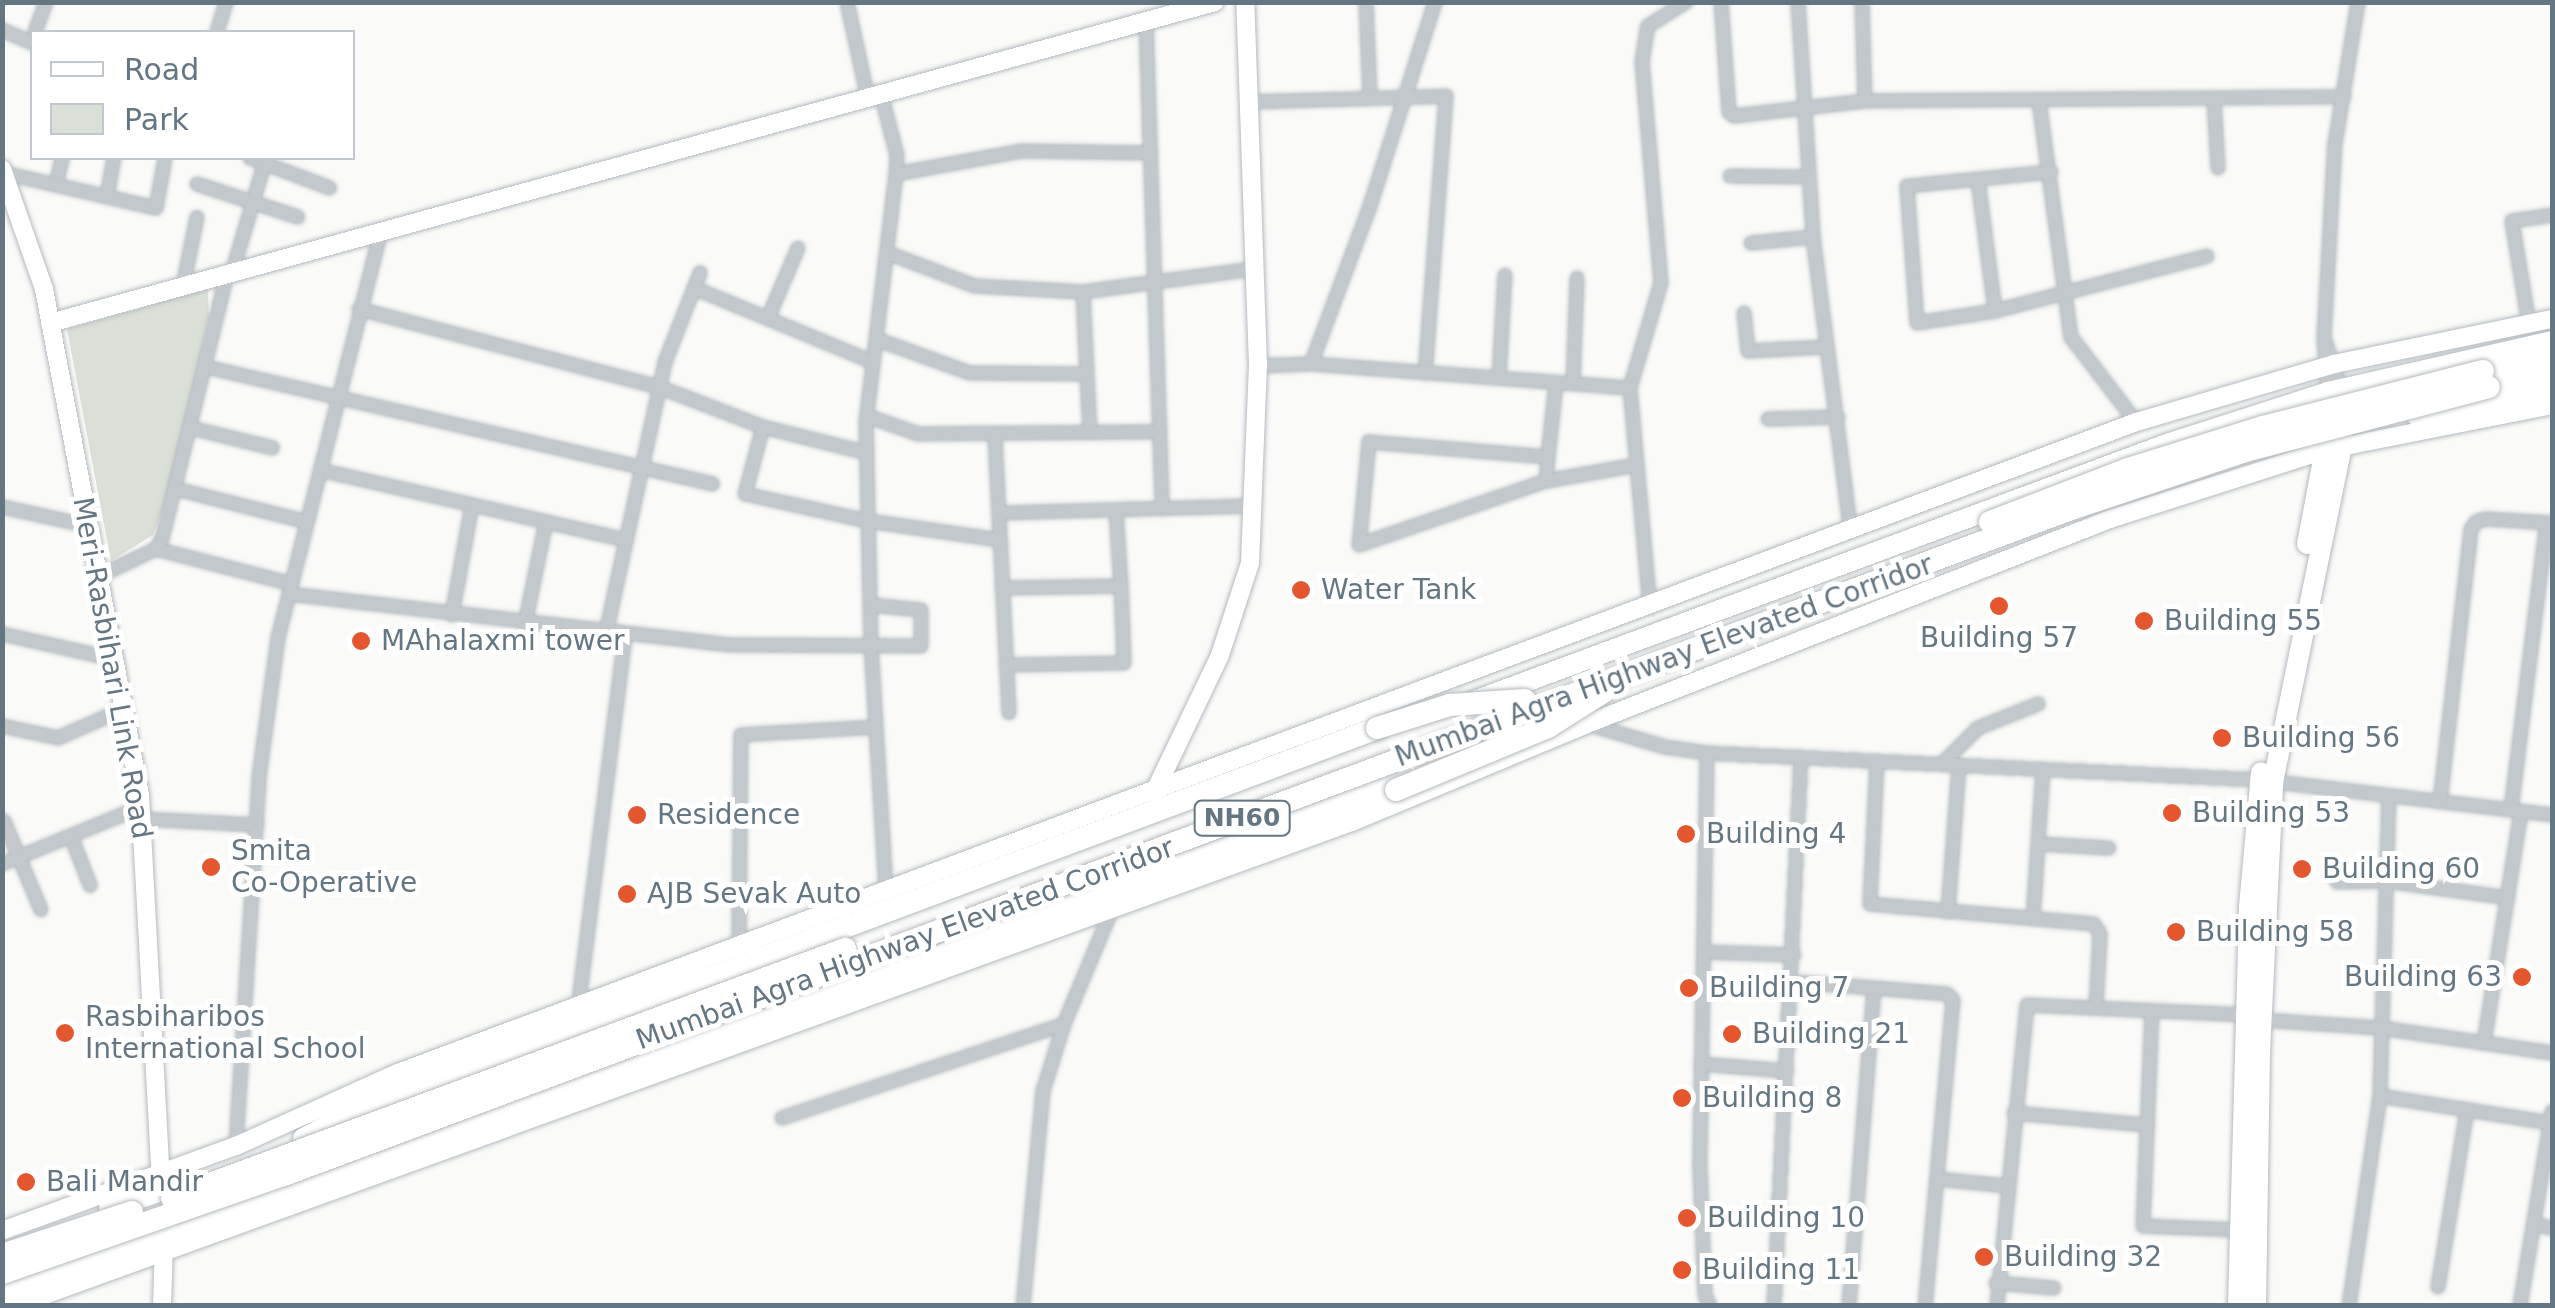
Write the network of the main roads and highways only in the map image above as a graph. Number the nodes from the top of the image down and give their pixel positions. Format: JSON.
{"nodes":[{"id":1,"x":2552,"y":341,"type":"edge"},
{"id":2,"x":2552,"y":356,"type":"edge"},
{"id":3,"x":2552,"y":375,"type":"edge"},
{"id":4,"x":2486,"y":379,"type":"junction"},
{"id":5,"x":2552,"y":390,"type":"edge"},
{"id":6,"x":2334,"y":391,"type":"junction"},
{"id":7,"x":2334,"y":441,"type":"junction"},
{"id":8,"x":1618,"y":678,"type":"junction"},
{"id":9,"x":1524,"y":700,"type":"junction"},
{"id":10,"x":2254,"y":1018,"type":"junction"},
{"id":11,"x":304,"y":1139,"type":"junction"},
{"id":12,"x":164,"y":1238,"type":"junction"},
{"id":13,"x":2,"y":1245,"type":"edge"},
{"id":14,"x":2,"y":1254,"type":"edge"},
{"id":15,"x":2,"y":1272,"type":"edge"},
{"id":16,"x":2,"y":1282,"type":"edge"},
{"id":17,"x":2248,"y":1282,"type":"junction"},
{"id":18,"x":2,"y":1295,"type":"edge"},
{"id":19,"x":2238,"y":1306,"type":"edge"},
{"id":20,"x":2256,"y":1306,"type":"edge"}],
"edges":[{"from":1,"to":6,"type":"main road"},
{"from":2,"to":4,"type":"highway","number":"NH60"},
{"from":3,"to":4,"type":"highway","number":"NH60"},
{"from":4,"to":8,"type":"highway","name":"Mumbai Agra Highway Elevated Corridor","number":"NH60","bridge":true},
{"from":4,"to":9,"type":"highway","name":"Mumbai Agra Highway Elevated Corridor","number":"NH60","bridge":true},
{"from":5,"to":7,"type":"main road"},
{"from":6,"to":7,"type":"main road"},
{"from":6,"to":11,"type":"main road"},
{"from":7,"to":10,"type":"main road"},
{"from":7,"to":12,"type":"main road"},
{"from":8,"to":12,"type":"highway","bridge":true},
{"from":8,"to":15,"type":"highway","name":"Mumbai Agra Highway Elevated Corridor","number":"NH60","bridge":true},
{"from":9,"to":11,"type":"highway","bridge":true},
{"from":9,"to":14,"type":"highway","name":"Mumbai Agra Highway Elevated Corridor","number":"NH60","bridge":true},
{"from":10,"to":17,"type":"main road"},
{"from":10,"to":17,"type":"main road"},
{"from":11,"to":13,"type":"main road"},
{"from":12,"to":16,"type":"main road"},
{"from":12,"to":18,"type":"highway"},
{"from":17,"to":19,"type":"main road"},
{"from":17,"to":20,"type":"main road"}]}
